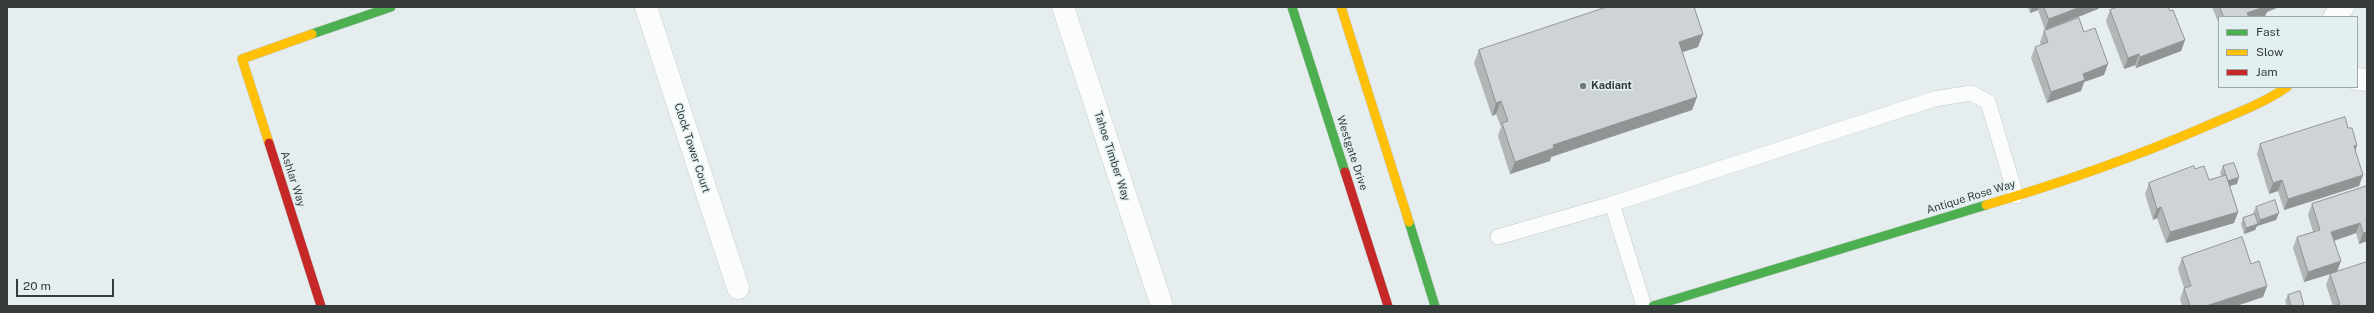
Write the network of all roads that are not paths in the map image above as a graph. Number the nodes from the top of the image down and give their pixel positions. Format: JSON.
{"nodes":[{"id":1,"x":392,"y":7,"type":"edge"},
{"id":2,"x":646,"y":7,"type":"edge"},
{"id":3,"x":1063,"y":7,"type":"edge"},
{"id":4,"x":1292,"y":7,"type":"edge"},
{"id":5,"x":1341,"y":7,"type":"edge"},
{"id":6,"x":2343,"y":7,"type":"edge"},
{"id":7,"x":2335,"y":16,"type":"edge"},
{"id":8,"x":2286,"y":88,"type":"edge"},
{"id":9,"x":2016,"y":196,"type":"junction"},
{"id":10,"x":1612,"y":204,"type":"junction"},
{"id":11,"x":1498,"y":237,"type":"dead end"},
{"id":12,"x":738,"y":288,"type":"dead end"},
{"id":13,"x":321,"y":306,"type":"edge"},
{"id":14,"x":1162,"y":306,"type":"edge"},
{"id":15,"x":1388,"y":306,"type":"edge"},
{"id":16,"x":1435,"y":306,"type":"edge"},
{"id":17,"x":1644,"y":306,"type":"edge"},
{"id":18,"x":1653,"y":306,"type":"edge"}],
"edges":[{"from":1,"to":13,"type":"street","name":"Ashlar Way"},
{"from":2,"to":12,"type":"street","name":"Clock Tower Court"},
{"from":3,"to":14,"type":"street","name":"Tahoe Timber Way"},
{"from":4,"to":15,"type":"street","name":"Westgate Drive"},
{"from":5,"to":16,"type":"street"},
{"from":6,"to":7,"type":"street"},
{"from":8,"to":9,"type":"street","name":"Antique Rose Way"},
{"from":9,"to":10,"type":"lane"},
{"from":9,"to":18,"type":"street","name":"Antique Rose Way"},
{"from":10,"to":11,"type":"lane"},
{"from":10,"to":17,"type":"lane"}]}
